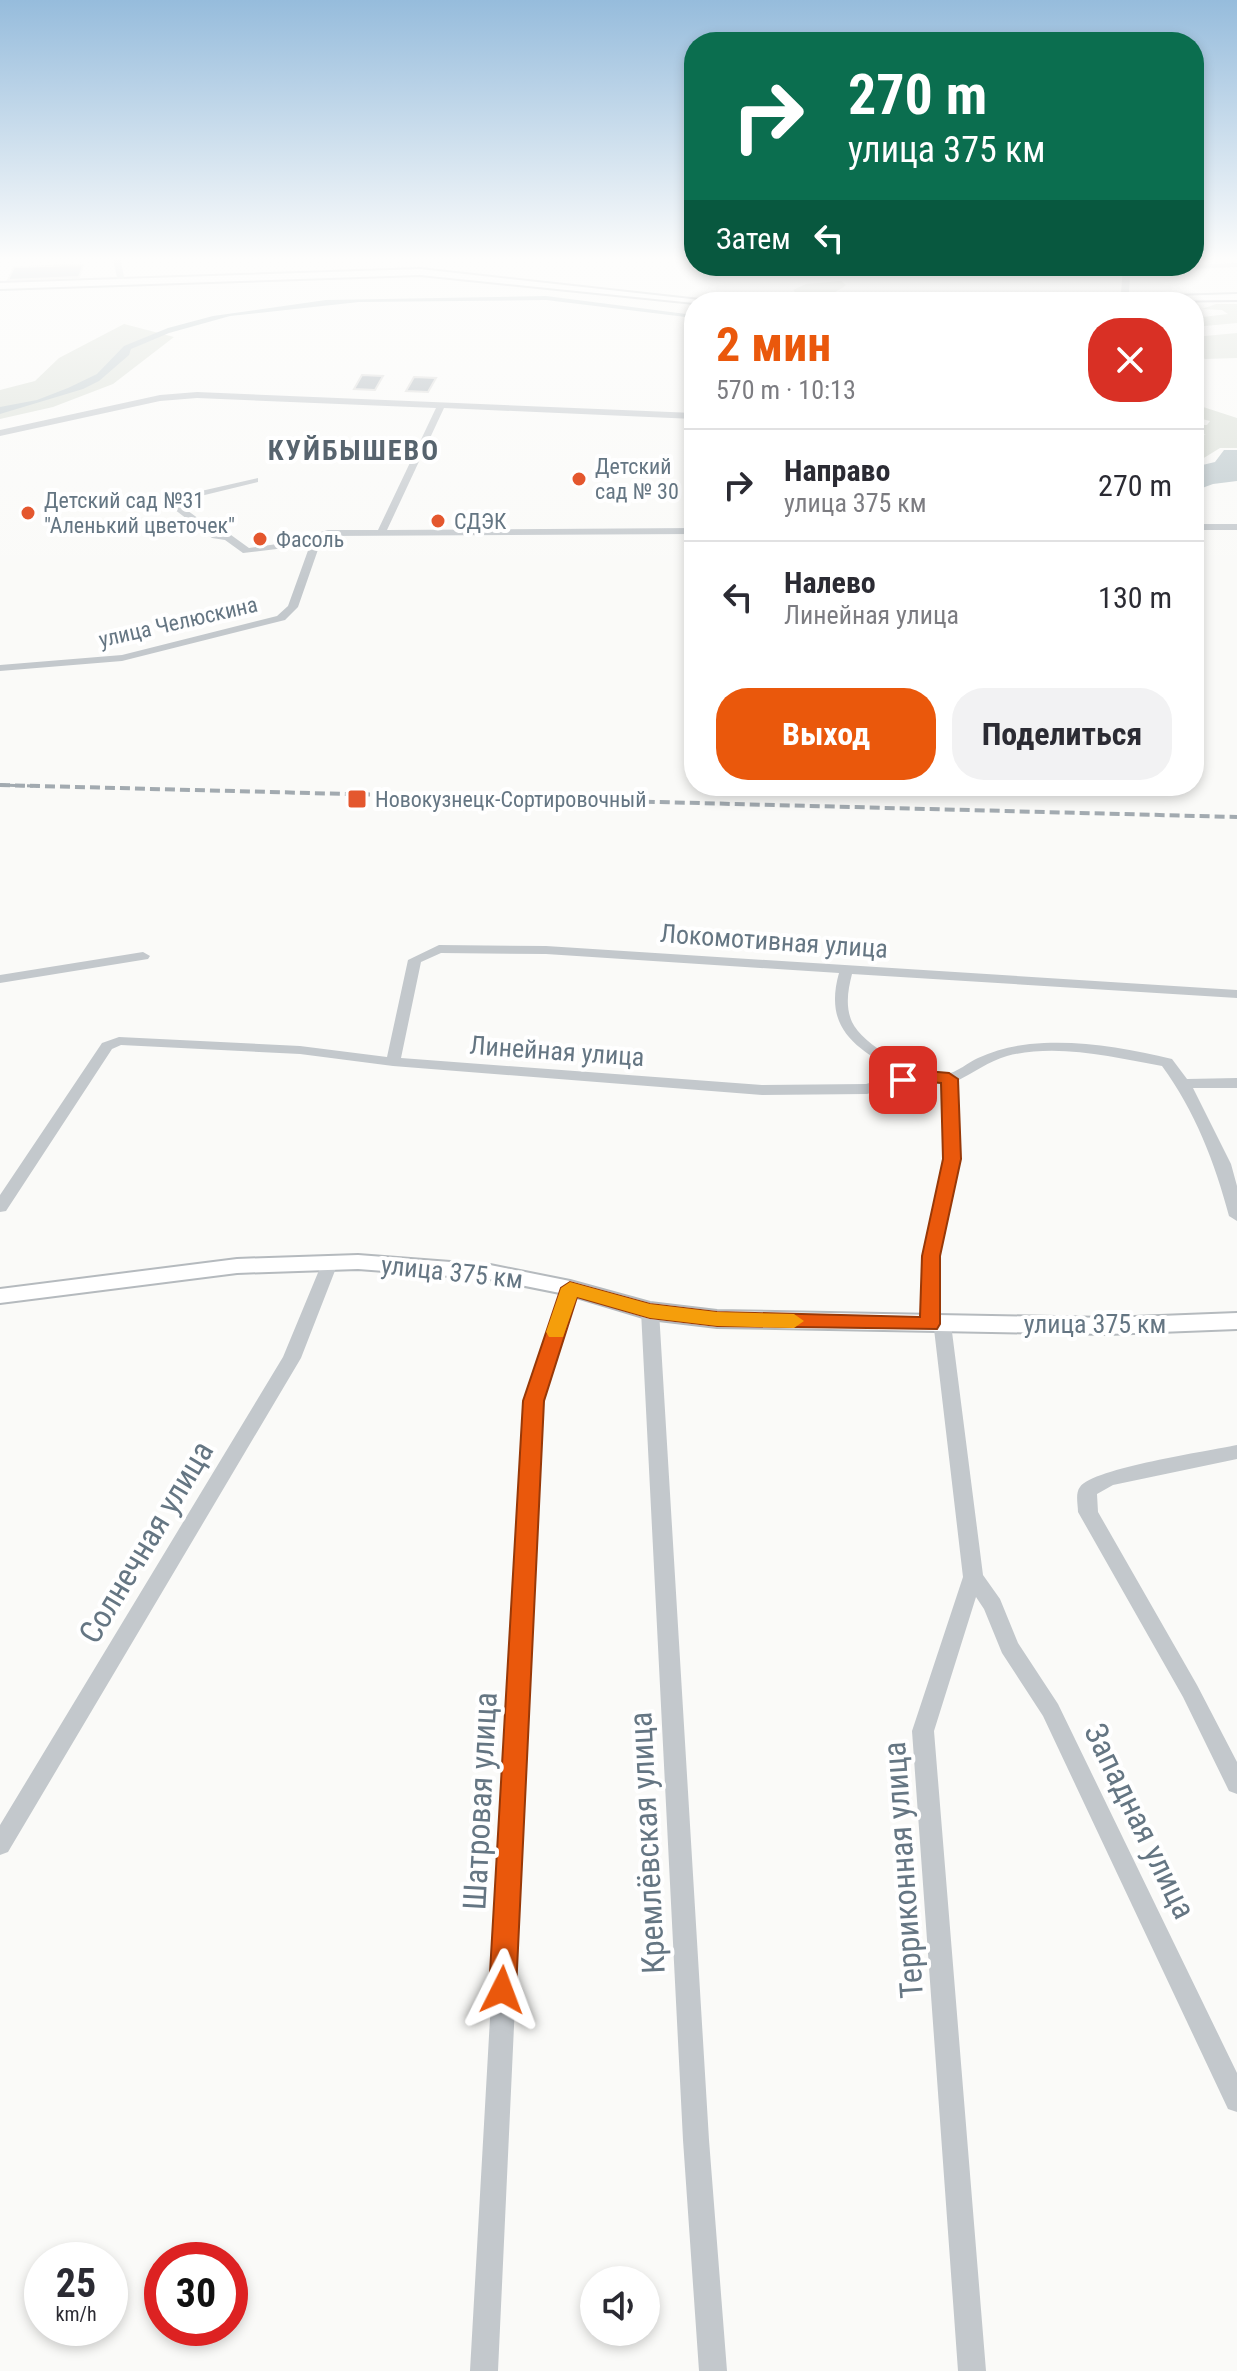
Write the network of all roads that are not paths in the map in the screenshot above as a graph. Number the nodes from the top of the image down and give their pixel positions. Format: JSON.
{"nodes":[{"id":1,"x":441,"y":405,"type":"junction"},
{"id":2,"x":684,"y":416,"type":"edge"},
{"id":3,"x":0,"y":433,"type":"edge"},
{"id":4,"x":255,"y":480,"type":"dead end"},
{"id":5,"x":1204,"y":527,"type":"edge"},
{"id":6,"x":1237,"y":527,"type":"edge"},
{"id":7,"x":382,"y":531,"type":"junction"},
{"id":8,"x":684,"y":531,"type":"edge"},
{"id":9,"x":316,"y":541,"type":"junction"},
{"id":10,"x":0,"y":668,"type":"edge"},
{"id":11,"x":143,"y":956,"type":"dead end"},
{"id":12,"x":847,"y":968,"type":"junction"},
{"id":13,"x":0,"y":979,"type":"edge"},
{"id":14,"x":1237,"y":994,"type":"edge"},
{"id":15,"x":393,"y":1062,"type":"junction"},
{"id":16,"x":915,"y":1075,"type":"junction"},
{"id":17,"x":949,"y":1079,"type":"junction"},
{"id":18,"x":1237,"y":1083,"type":"edge"},
{"id":19,"x":1183,"y":1084,"type":"junction"},
{"id":20,"x":0,"y":1207,"type":"edge"},
{"id":21,"x":1237,"y":1216,"type":"edge"},
{"id":22,"x":330,"y":1263,"type":"junction"},
{"id":23,"x":570,"y":1288,"type":"junction"},
{"id":24,"x":0,"y":1296,"type":"edge"},
{"id":25,"x":650,"y":1311,"type":"junction"},
{"id":26,"x":1237,"y":1321,"type":"edge"},
{"id":27,"x":936,"y":1324,"type":"junction"},
{"id":28,"x":1237,"y":1452,"type":"edge"},
{"id":29,"x":973,"y":1577,"type":"junction"},
{"id":30,"x":1237,"y":1784,"type":"edge"},
{"id":31,"x":0,"y":1845,"type":"edge"},
{"id":32,"x":1237,"y":2100,"type":"edge"},
{"id":33,"x":484,"y":2371,"type":"edge"},
{"id":34,"x":713,"y":2371,"type":"edge"},
{"id":35,"x":972,"y":2371,"type":"edge"}],
"edges":[{"from":1,"to":2,"type":"street"},
{"from":1,"to":3,"type":"street"},
{"from":1,"to":7,"type":"street"},
{"from":4,"to":9,"type":"street"},
{"from":5,"to":6,"type":"street"},
{"from":7,"to":8,"type":"street"},
{"from":7,"to":9,"type":"street"},
{"from":9,"to":10,"type":"street","name":"улица Челюскина"},
{"from":11,"to":13,"type":"street"},
{"from":12,"to":14,"type":"street","name":"Локомотивная улица"},
{"from":12,"to":15,"type":"street","name":"Локомотивная улица"},
{"from":12,"to":16,"type":"street"},
{"from":15,"to":16,"type":"street","name":"Линейная улица"},
{"from":15,"to":20,"type":"street","name":"Линейная улица"},
{"from":16,"to":17,"type":"street","name":"Линейная улица"},
{"from":17,"to":19,"type":"street"},
{"from":17,"to":27,"type":"street"},
{"from":18,"to":19,"type":"street"},
{"from":19,"to":21,"type":"street"},
{"from":22,"to":23,"type":"main road","name":"улица 375 км"},
{"from":22,"to":24,"type":"main road","name":"улица 375 км"},
{"from":22,"to":31,"type":"street","name":"Солнечная улица"},
{"from":23,"to":25,"type":"main road","name":"улица 375 км"},
{"from":23,"to":33,"type":"street","name":"Шатровая улица"},
{"from":25,"to":27,"type":"main road","name":"улица 375 км"},
{"from":25,"to":34,"type":"street","name":"Кремлёвская улица"},
{"from":26,"to":27,"type":"main road","name":"улица 375 км"},
{"from":27,"to":29,"type":"street","name":"Терриконная улица"},
{"from":28,"to":30,"type":"street"},
{"from":29,"to":32,"type":"street","name":"Западная улица"},
{"from":29,"to":35,"type":"street","name":"Терриконная улица"}]}
